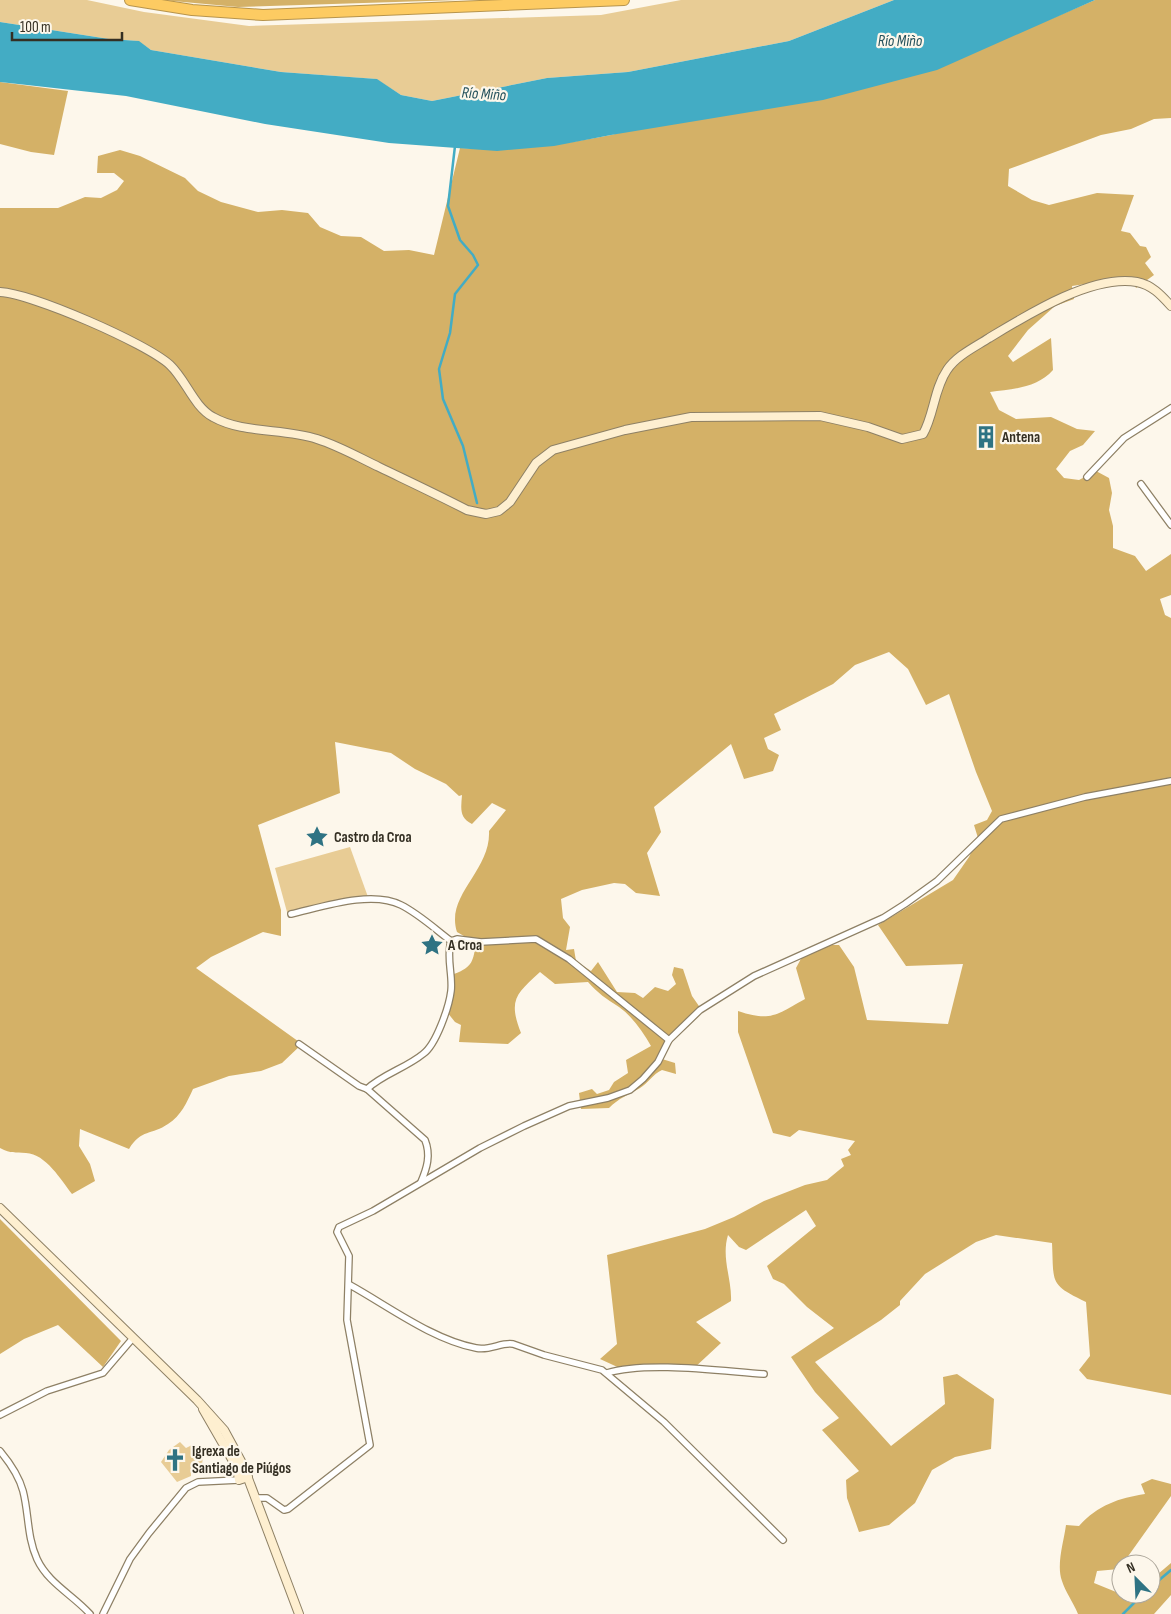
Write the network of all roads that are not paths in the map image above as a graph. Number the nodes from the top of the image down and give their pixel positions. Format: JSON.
{"nodes":[{"id":1,"x":130,"y":0,"type":"edge"},
{"id":2,"x":624,"y":0,"type":"edge"},
{"id":3,"x":0,"y":292,"type":"edge"},
{"id":4,"x":1171,"y":306,"type":"edge"},
{"id":5,"x":1171,"y":408,"type":"edge"},
{"id":6,"x":1087,"y":477,"type":"dead end"},
{"id":7,"x":1141,"y":484,"type":"dead end"},
{"id":8,"x":1170,"y":522,"type":"edge"},
{"id":9,"x":1171,"y":781,"type":"edge"},
{"id":10,"x":291,"y":914,"type":"dead end"},
{"id":11,"x":451,"y":941,"type":"junction"},
{"id":12,"x":669,"y":1040,"type":"junction"},
{"id":13,"x":299,"y":1044,"type":"dead end"},
{"id":14,"x":367,"y":1089,"type":"junction"},
{"id":15,"x":421,"y":1182,"type":"junction"},
{"id":16,"x":0,"y":1208,"type":"edge"},
{"id":17,"x":350,"y":1285,"type":"junction"},
{"id":18,"x":134,"y":1338,"type":"junction"},
{"id":19,"x":606,"y":1373,"type":"junction"},
{"id":20,"x":764,"y":1374,"type":"dead end"},
{"id":21,"x":198,"y":1400,"type":"junction"},
{"id":22,"x":0,"y":1415,"type":"edge"},
{"id":23,"x":0,"y":1451,"type":"edge"},
{"id":24,"x":248,"y":1477,"type":"junction"},
{"id":25,"x":239,"y":1480,"type":"junction"},
{"id":26,"x":256,"y":1498,"type":"junction"},
{"id":27,"x":783,"y":1540,"type":"dead end"},
{"id":28,"x":90,"y":1614,"type":"edge"},
{"id":29,"x":103,"y":1614,"type":"edge"},
{"id":30,"x":299,"y":1614,"type":"edge"}],
"edges":[{"from":1,"to":2,"type":"highway"},
{"from":3,"to":4,"type":"street"},
{"from":5,"to":6,"type":"street"},
{"from":7,"to":8,"type":"street"},
{"from":9,"to":12,"type":"street"},
{"from":10,"to":11,"type":"street"},
{"from":11,"to":12,"type":"street"},
{"from":11,"to":14,"type":"street"},
{"from":12,"to":15,"type":"street"},
{"from":13,"to":14,"type":"street"},
{"from":14,"to":15,"type":"street"},
{"from":15,"to":17,"type":"street"},
{"from":16,"to":18,"type":"street"},
{"from":17,"to":19,"type":"street"},
{"from":17,"to":26,"type":"street"},
{"from":18,"to":21,"type":"street"},
{"from":18,"to":22,"type":"street"},
{"from":19,"to":20,"type":"street"},
{"from":19,"to":27,"type":"street"},
{"from":21,"to":24,"type":"street"},
{"from":21,"to":25,"type":"street"},
{"from":23,"to":28,"type":"street"},
{"from":24,"to":25,"type":"street"},
{"from":24,"to":26,"type":"street"},
{"from":25,"to":29,"type":"street"},
{"from":26,"to":30,"type":"street"}]}
